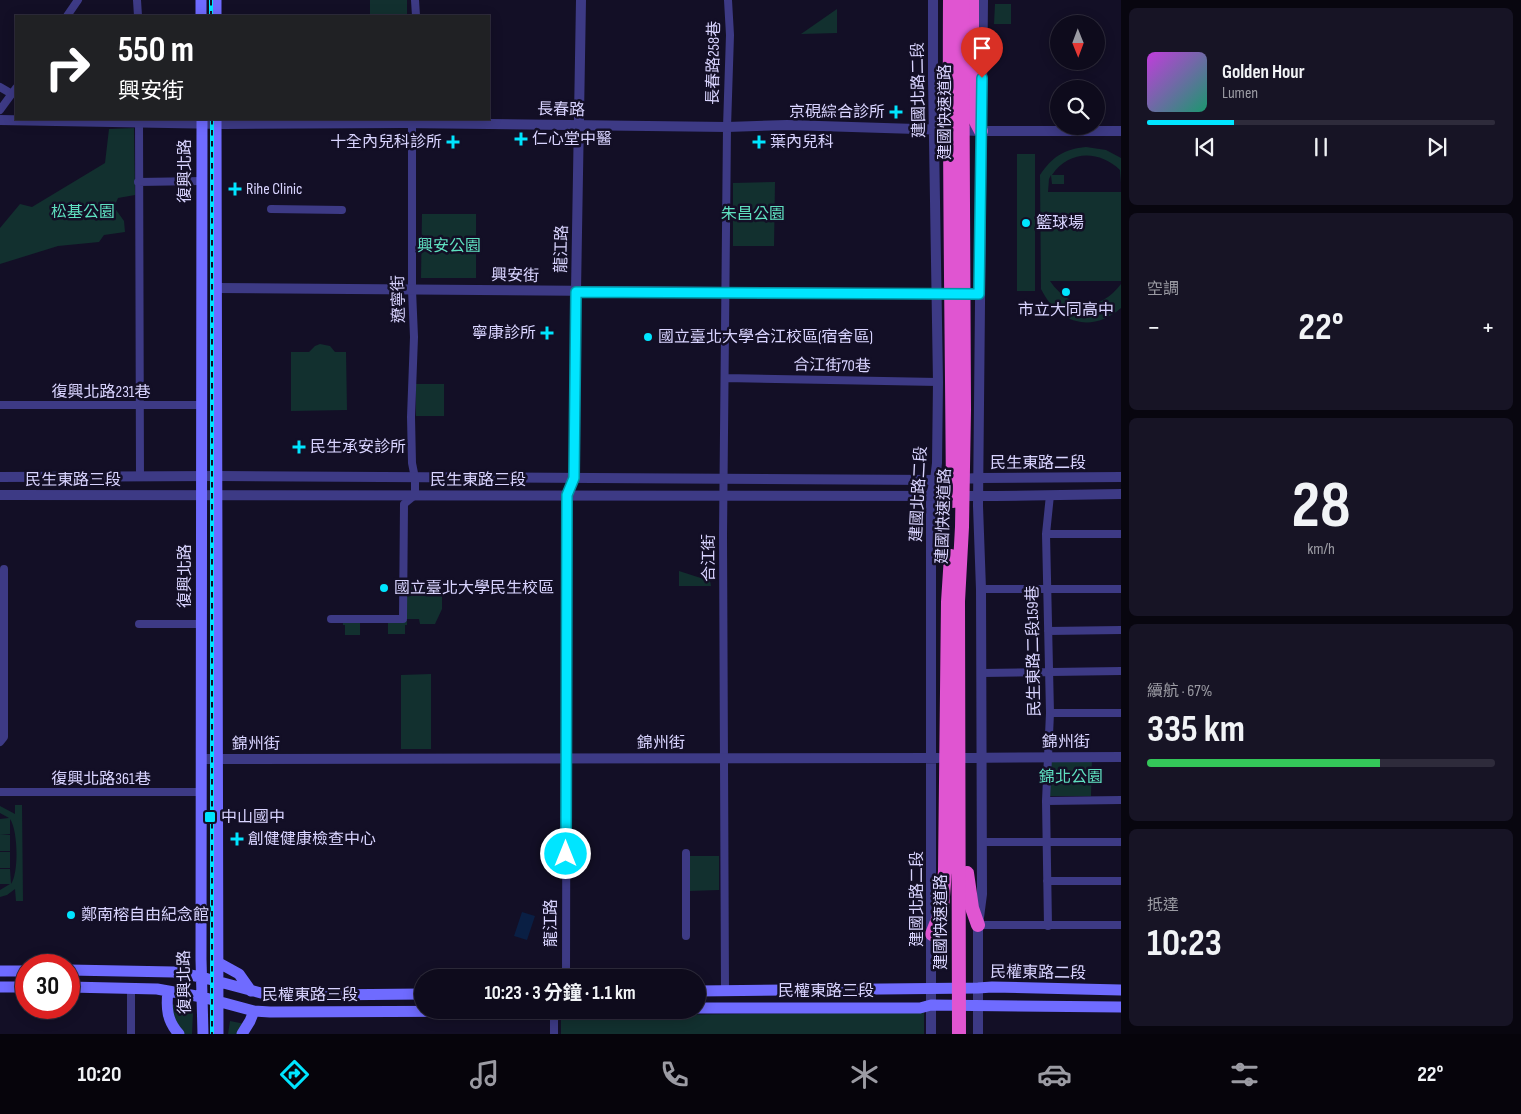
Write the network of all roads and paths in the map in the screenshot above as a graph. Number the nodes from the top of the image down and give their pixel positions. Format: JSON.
{"nodes":[{"id":1,"x":78,"y":0,"type":"edge"},
{"id":2,"x":137,"y":0,"type":"edge"},
{"id":3,"x":201,"y":0,"type":"edge"},
{"id":4,"x":216,"y":0,"type":"edge"},
{"id":5,"x":415,"y":0,"type":"edge"},
{"id":6,"x":581,"y":0,"type":"edge"},
{"id":7,"x":728,"y":0,"type":"edge"},
{"id":8,"x":933,"y":0,"type":"edge"},
{"id":9,"x":943,"y":0,"type":"edge"},
{"id":10,"x":950,"y":0,"type":"edge"},
{"id":11,"x":962,"y":0,"type":"edge"},
{"id":12,"x":972,"y":0,"type":"edge"},
{"id":13,"x":983,"y":0,"type":"edge"},
{"id":14,"x":68,"y":15,"type":"edge"},
{"id":15,"x":138,"y":15,"type":"edge"},
{"id":16,"x":202,"y":15,"type":"edge"},
{"id":17,"x":216,"y":15,"type":"edge"},
{"id":18,"x":416,"y":15,"type":"edge"},
{"id":19,"x":0,"y":86,"type":"edge"},
{"id":20,"x":14,"y":91,"type":"edge"},
{"id":21,"x":0,"y":110,"type":"edge"},
{"id":22,"x":0,"y":120,"type":"edge"},
{"id":23,"x":139,"y":120,"type":"edge"},
{"id":24,"x":202,"y":121,"type":"edge"},
{"id":25,"x":216,"y":121,"type":"edge"},
{"id":26,"x":412,"y":121,"type":"edge"},
{"id":27,"x":578,"y":126,"type":"junction"},
{"id":28,"x":727,"y":127,"type":"junction"},
{"id":29,"x":934,"y":129,"type":"junction"},
{"id":30,"x":981,"y":131,"type":"junction"},
{"id":31,"x":1121,"y":131,"type":"edge"},
{"id":32,"x":949,"y":169,"type":"junction"},
{"id":33,"x":202,"y":181,"type":"junction"},
{"id":34,"x":138,"y":182,"type":"junction"},
{"id":35,"x":271,"y":209,"type":"dead end"},
{"id":36,"x":342,"y":210,"type":"dead end"},
{"id":37,"x":217,"y":288,"type":"junction"},
{"id":38,"x":412,"y":290,"type":"junction"},
{"id":39,"x":726,"y":291,"type":"junction"},
{"id":40,"x":576,"y":292,"type":"junction"},
{"id":41,"x":937,"y":293,"type":"junction"},
{"id":42,"x":979,"y":294,"type":"junction"},
{"id":43,"x":202,"y":295,"type":"junction"},
{"id":44,"x":725,"y":378,"type":"junction"},
{"id":45,"x":938,"y":382,"type":"junction"},
{"id":46,"x":0,"y":405,"type":"edge"},
{"id":47,"x":140,"y":405,"type":"junction"},
{"id":48,"x":202,"y":405,"type":"junction"},
{"id":49,"x":217,"y":476,"type":"junction"},
{"id":50,"x":0,"y":477,"type":"edge"},
{"id":51,"x":140,"y":477,"type":"junction"},
{"id":52,"x":202,"y":477,"type":"junction"},
{"id":53,"x":415,"y":478,"type":"junction"},
{"id":54,"x":574,"y":478,"type":"junction"},
{"id":55,"x":979,"y":478,"type":"junction"},
{"id":56,"x":1121,"y":478,"type":"edge"},
{"id":57,"x":725,"y":479,"type":"junction"},
{"id":58,"x":955,"y":479,"type":"joint"},
{"id":59,"x":935,"y":480,"type":"junction"},
{"id":60,"x":1121,"y":494,"type":"edge"},
{"id":61,"x":0,"y":495,"type":"edge"},
{"id":62,"x":201,"y":495,"type":"junction"},
{"id":63,"x":217,"y":495,"type":"junction"},
{"id":64,"x":415,"y":495,"type":"junction"},
{"id":65,"x":567,"y":495,"type":"junction"},
{"id":66,"x":723,"y":495,"type":"junction"},
{"id":67,"x":931,"y":495,"type":"junction"},
{"id":68,"x":955,"y":495,"type":"joint"},
{"id":69,"x":978,"y":495,"type":"junction"},
{"id":70,"x":1050,"y":495,"type":"junction"},
{"id":71,"x":957,"y":527,"type":"junction"},
{"id":72,"x":1046,"y":534,"type":"junction"},
{"id":73,"x":1121,"y":534,"type":"edge"},
{"id":74,"x":4,"y":569,"type":"dead end"},
{"id":75,"x":981,"y":589,"type":"junction"},
{"id":76,"x":1046,"y":589,"type":"junction"},
{"id":77,"x":1121,"y":589,"type":"edge"},
{"id":78,"x":331,"y":619,"type":"dead end"},
{"id":79,"x":139,"y":624,"type":"dead end"},
{"id":80,"x":201,"y":624,"type":"junction"},
{"id":81,"x":1121,"y":630,"type":"edge"},
{"id":82,"x":1048,"y":631,"type":"junction"},
{"id":83,"x":1121,"y":671,"type":"edge"},
{"id":84,"x":1050,"y":672,"type":"junction"},
{"id":85,"x":982,"y":673,"type":"junction"},
{"id":86,"x":1050,"y":713,"type":"junction"},
{"id":87,"x":1121,"y":713,"type":"edge"},
{"id":88,"x":0,"y":742,"type":"edge"},
{"id":89,"x":1047,"y":757,"type":"junction"},
{"id":90,"x":1121,"y":757,"type":"edge"},
{"id":91,"x":566,"y":758,"type":"junction"},
{"id":92,"x":724,"y":758,"type":"junction"},
{"id":93,"x":932,"y":758,"type":"junction"},
{"id":94,"x":981,"y":758,"type":"junction"},
{"id":95,"x":202,"y":759,"type":"junction"},
{"id":96,"x":218,"y":759,"type":"junction"},
{"id":97,"x":0,"y":792,"type":"edge"},
{"id":98,"x":202,"y":792,"type":"junction"},
{"id":99,"x":1121,"y":800,"type":"edge"},
{"id":100,"x":1046,"y":801,"type":"junction"},
{"id":101,"x":982,"y":842,"type":"junction"},
{"id":102,"x":1121,"y":842,"type":"edge"},
{"id":103,"x":1047,"y":843,"type":"junction"},
{"id":104,"x":686,"y":853,"type":"dead end"},
{"id":105,"x":1047,"y":881,"type":"junction"},
{"id":106,"x":1121,"y":881,"type":"edge"},
{"id":107,"x":978,"y":925,"type":"junction"},
{"id":108,"x":1121,"y":925,"type":"edge"},
{"id":109,"x":1048,"y":926,"type":"junction"},
{"id":110,"x":932,"y":934,"type":"junction"},
{"id":111,"x":686,"y":936,"type":"dead end"},
{"id":112,"x":219,"y":963,"type":"junction"},
{"id":113,"x":566,"y":969,"type":"edge"},
{"id":114,"x":0,"y":970,"type":"edge"},
{"id":115,"x":15,"y":970,"type":"edge"},
{"id":116,"x":80,"y":970,"type":"edge"},
{"id":117,"x":201,"y":977,"type":"junction"},
{"id":118,"x":218,"y":981,"type":"junction"},
{"id":119,"x":0,"y":987,"type":"edge"},
{"id":120,"x":15,"y":987,"type":"edge"},
{"id":121,"x":80,"y":987,"type":"edge"},
{"id":122,"x":131,"y":988,"type":"junction"},
{"id":123,"x":978,"y":988,"type":"junction"},
{"id":124,"x":932,"y":989,"type":"junction"},
{"id":125,"x":954,"y":989,"type":"joint"},
{"id":126,"x":725,"y":990,"type":"junction"},
{"id":127,"x":1121,"y":990,"type":"edge"},
{"id":128,"x":168,"y":991,"type":"junction"},
{"id":129,"x":251,"y":991,"type":"junction"},
{"id":130,"x":706,"y":991,"type":"edge"},
{"id":131,"x":414,"y":994,"type":"edge"},
{"id":132,"x":202,"y":997,"type":"junction"},
{"id":133,"x":218,"y":1001,"type":"junction"},
{"id":134,"x":931,"y":1005,"type":"junction"},
{"id":135,"x":954,"y":1005,"type":"joint"},
{"id":136,"x":978,"y":1006,"type":"junction"},
{"id":137,"x":1121,"y":1007,"type":"edge"},
{"id":138,"x":706,"y":1008,"type":"edge"},
{"id":139,"x":254,"y":1011,"type":"junction"},
{"id":140,"x":414,"y":1012,"type":"edge"},
{"id":141,"x":554,"y":1019,"type":"edge"},
{"id":142,"x":132,"y":1034,"type":"edge"},
{"id":143,"x":179,"y":1034,"type":"edge"},
{"id":144,"x":202,"y":1034,"type":"edge"},
{"id":145,"x":218,"y":1034,"type":"edge"},
{"id":146,"x":242,"y":1034,"type":"edge"},
{"id":147,"x":554,"y":1034,"type":"edge"},
{"id":148,"x":931,"y":1034,"type":"edge"},
{"id":149,"x":950,"y":1034,"type":"edge"},
{"id":150,"x":959,"y":1034,"type":"edge"},
{"id":151,"x":978,"y":1034,"type":"edge"}],
"edges":[{"from":1,"to":14,"type":"street"},
{"from":2,"to":15,"type":"street"},
{"from":3,"to":16,"type":"main road"},
{"from":4,"to":17,"type":"main road"},
{"from":5,"to":18,"type":"street"},
{"from":6,"to":27,"type":"street","name":"龍江路"},
{"from":7,"to":28,"type":"street","name":"長春路258巷"},
{"from":8,"to":29,"type":"street","name":"建國北路二段"},
{"from":9,"to":32,"type":"highway","bridge":true},
{"from":10,"to":32,"type":"highway","name":"建國快速道路","bridge":true},
{"from":11,"to":71,"type":"highway","name":"建國快速道路","bridge":true},
{"from":12,"to":30,"type":"highway"},
{"from":13,"to":30,"type":"street"},
{"from":19,"to":20,"type":"street"},
{"from":20,"to":21,"type":"street"},
{"from":22,"to":23,"type":"street","name":"長春路"},
{"from":23,"to":24,"type":"street","name":"長春路"},
{"from":23,"to":34,"type":"street"},
{"from":24,"to":25,"type":"street","name":"長春路"},
{"from":24,"to":33,"type":"main road","name":"復興北路"},
{"from":25,"to":26,"type":"street","name":"長春路"},
{"from":25,"to":37,"type":"main road","name":"復興北路"},
{"from":26,"to":27,"type":"street","name":"長春路"},
{"from":26,"to":38,"type":"street","name":"遼寧街"},
{"from":27,"to":28,"type":"street","name":"長春路"},
{"from":27,"to":40,"type":"street","name":"龍江路"},
{"from":28,"to":29,"type":"street","name":"長春路"},
{"from":28,"to":39,"type":"street","name":"合江街"},
{"from":29,"to":30,"type":"street","name":"長春路"},
{"from":29,"to":41,"type":"street","name":"建國北路二段"},
{"from":30,"to":31,"type":"street","name":"長春路"},
{"from":30,"to":42,"type":"street"},
{"from":32,"to":71,"type":"highway","name":"建國快速道路","bridge":true},
{"from":33,"to":34,"type":"street"},
{"from":33,"to":43,"type":"main road","name":"復興北路"},
{"from":34,"to":47,"type":"street"},
{"from":35,"to":36,"type":"street"},
{"from":37,"to":38,"type":"street","name":"興安街"},
{"from":37,"to":43,"type":"street","name":"興安街"},
{"from":37,"to":49,"type":"main road","name":"復興北路"},
{"from":38,"to":40,"type":"street","name":"興安街"},
{"from":38,"to":53,"type":"street","name":"遼寧街"},
{"from":39,"to":40,"type":"street","name":"興安街"},
{"from":39,"to":41,"type":"street","name":"興安街"},
{"from":39,"to":44,"type":"street","name":"合江街"},
{"from":40,"to":54,"type":"street","name":"龍江路"},
{"from":41,"to":42,"type":"street","name":"興安街"},
{"from":41,"to":45,"type":"street","name":"建國北路二段"},
{"from":42,"to":55,"type":"street"},
{"from":43,"to":48,"type":"main road","name":"復興北路"},
{"from":44,"to":45,"type":"street","name":"合江街70巷"},
{"from":44,"to":57,"type":"street","name":"合江街"},
{"from":45,"to":59,"type":"street","name":"建國北路二段"},
{"from":46,"to":47,"type":"street","name":"復興北路231巷"},
{"from":47,"to":48,"type":"street","name":"復興北路231巷"},
{"from":47,"to":51,"type":"street"},
{"from":48,"to":52,"type":"main road","name":"復興北路"},
{"from":49,"to":52,"type":"street","name":"民生東路三段"},
{"from":49,"to":53,"type":"street","name":"民生東路三段"},
{"from":49,"to":63,"type":"main road","name":"復興北路"},
{"from":50,"to":51,"type":"street","name":"民生東路三段"},
{"from":51,"to":52,"type":"street","name":"民生東路三段"},
{"from":52,"to":62,"type":"main road","name":"復興北路"},
{"from":53,"to":54,"type":"street","name":"民生東路三段"},
{"from":53,"to":64,"type":"street","name":"遼寧街"},
{"from":54,"to":57,"type":"street","name":"民生東路三段"},
{"from":54,"to":65,"type":"street","name":"龍江路"},
{"from":55,"to":56,"type":"street","name":"民生東路二段"},
{"from":55,"to":58,"type":"street","name":"民生東路二段"},
{"from":55,"to":69,"type":"street"},
{"from":57,"to":59,"type":"street","name":"民生東路三段"},
{"from":57,"to":66,"type":"street","name":"合江街"},
{"from":58,"to":59,"type":"street","name":"民生東路三段"},
{"from":59,"to":67,"type":"street","name":"建國北路二段"},
{"from":60,"to":70,"type":"street","name":"民生東路二段"},
{"from":61,"to":62,"type":"street","name":"民生東路三段"},
{"from":62,"to":63,"type":"street","name":"民生東路三段"},
{"from":62,"to":80,"type":"main road","name":"復興北路"},
{"from":63,"to":64,"type":"street","name":"民生東路三段"},
{"from":63,"to":96,"type":"main road","name":"復興北路"},
{"from":64,"to":65,"type":"street","name":"民生東路三段"},
{"from":64,"to":78,"type":"street"},
{"from":65,"to":66,"type":"street","name":"民生東路三段"},
{"from":65,"to":91,"type":"street","name":"龍江路"},
{"from":66,"to":67,"type":"street","name":"民生東路三段"},
{"from":66,"to":92,"type":"street","name":"合江街"},
{"from":67,"to":68,"type":"street","name":"民生東路三段"},
{"from":67,"to":93,"type":"street","name":"建國北路二段"},
{"from":68,"to":69,"type":"street","name":"民生東路二段"},
{"from":69,"to":70,"type":"street","name":"民生東路二段"},
{"from":69,"to":75,"type":"street"},
{"from":70,"to":72,"type":"street","name":"民生東路二段159巷"},
{"from":71,"to":107,"type":"highway","bridge":true},
{"from":71,"to":110,"type":"highway","bridge":true},
{"from":71,"to":149,"type":"highway","name":"建國快速道路","bridge":true},
{"from":71,"to":150,"type":"highway","name":"建國快速道路","bridge":true},
{"from":72,"to":73,"type":"street"},
{"from":72,"to":76,"type":"street","name":"民生東路二段159巷"},
{"from":74,"to":88,"type":"street"},
{"from":75,"to":76,"type":"street"},
{"from":75,"to":85,"type":"street"},
{"from":76,"to":77,"type":"street"},
{"from":76,"to":82,"type":"street","name":"民生東路二段159巷"},
{"from":79,"to":80,"type":"street"},
{"from":80,"to":95,"type":"main road","name":"復興北路"},
{"from":81,"to":82,"type":"street"},
{"from":82,"to":84,"type":"street","name":"民生東路二段159巷"},
{"from":83,"to":84,"type":"street"},
{"from":84,"to":85,"type":"street"},
{"from":84,"to":86,"type":"street","name":"民生東路二段159巷"},
{"from":85,"to":94,"type":"street"},
{"from":86,"to":87,"type":"street"},
{"from":86,"to":89,"type":"street","name":"民生東路二段159巷"},
{"from":89,"to":90,"type":"street","name":"錦州街"},
{"from":89,"to":94,"type":"street","name":"錦州街"},
{"from":89,"to":100,"type":"street","name":"民生東路二段159巷"},
{"from":91,"to":92,"type":"street","name":"錦州街"},
{"from":91,"to":96,"type":"street","name":"錦州街"},
{"from":91,"to":113,"type":"street","name":"龍江路"},
{"from":92,"to":93,"type":"street","name":"錦州街"},
{"from":92,"to":126,"type":"street","name":"合江街"},
{"from":93,"to":94,"type":"street","name":"錦州街"},
{"from":93,"to":110,"type":"street","name":"建國北路二段"},
{"from":94,"to":101,"type":"street"},
{"from":95,"to":96,"type":"street","name":"錦州街"},
{"from":95,"to":98,"type":"main road","name":"復興北路"},
{"from":96,"to":112,"type":"main road","name":"復興北路"},
{"from":97,"to":98,"type":"street","name":"復興北路361巷"},
{"from":98,"to":117,"type":"main road","name":"復興北路"},
{"from":99,"to":100,"type":"street"},
{"from":100,"to":103,"type":"street","name":"民生東路二段159巷"},
{"from":101,"to":103,"type":"street"},
{"from":101,"to":107,"type":"street"},
{"from":102,"to":103,"type":"street"},
{"from":103,"to":105,"type":"street","name":"民生東路二段159巷"},
{"from":104,"to":111,"type":"street"},
{"from":105,"to":106,"type":"street"},
{"from":105,"to":109,"type":"street","name":"民生東路二段159巷"},
{"from":107,"to":109,"type":"street"},
{"from":107,"to":123,"type":"street"},
{"from":108,"to":109,"type":"street"},
{"from":110,"to":124,"type":"street","name":"建國北路二段"},
{"from":112,"to":118,"type":"main road","name":"復興北路"},
{"from":112,"to":129,"type":"main road"},
{"from":114,"to":115,"type":"main road"},
{"from":116,"to":117,"type":"main road","name":"民權東路三段"},
{"from":117,"to":118,"type":"main road","name":"民權東路三段"},
{"from":117,"to":132,"type":"main road","name":"復興北路"},
{"from":118,"to":129,"type":"main road","name":"民權東路三段"},
{"from":118,"to":133,"type":"main road","name":"復興北路"},
{"from":119,"to":120,"type":"main road"},
{"from":121,"to":122,"type":"main road","name":"民權東路三段"},
{"from":122,"to":128,"type":"main road","name":"民權東路三段"},
{"from":122,"to":142,"type":"street"},
{"from":123,"to":125,"type":"main road","name":"民權東路二段"},
{"from":123,"to":127,"type":"main road","name":"民權東路二段"},
{"from":123,"to":136,"type":"street"},
{"from":124,"to":125,"type":"main road","name":"民權東路三段"},
{"from":124,"to":126,"type":"main road","name":"民權東路三段"},
{"from":124,"to":134,"type":"street","name":"建國北路二段"},
{"from":126,"to":130,"type":"main road","name":"民權東路三段"},
{"from":128,"to":132,"type":"main road","name":"民權東路三段"},
{"from":128,"to":143,"type":"main road"},
{"from":129,"to":131,"type":"main road","name":"民權東路三段"},
{"from":132,"to":133,"type":"main road","name":"民權東路三段"},
{"from":132,"to":144,"type":"main road","name":"復興北路"},
{"from":133,"to":139,"type":"main road","name":"民權東路三段"},
{"from":133,"to":145,"type":"main road","name":"復興北路"},
{"from":134,"to":135,"type":"main road","name":"民權東路三段"},
{"from":134,"to":138,"type":"main road","name":"民權東路三段"},
{"from":134,"to":148,"type":"street","name":"建國北路二段"},
{"from":135,"to":136,"type":"main road","name":"民權東路二段"},
{"from":136,"to":137,"type":"main road","name":"民權東路二段"},
{"from":136,"to":151,"type":"street"},
{"from":139,"to":140,"type":"main road","name":"民權東路三段"},
{"from":139,"to":146,"type":"main road"},
{"from":141,"to":147,"type":"street"}]}
